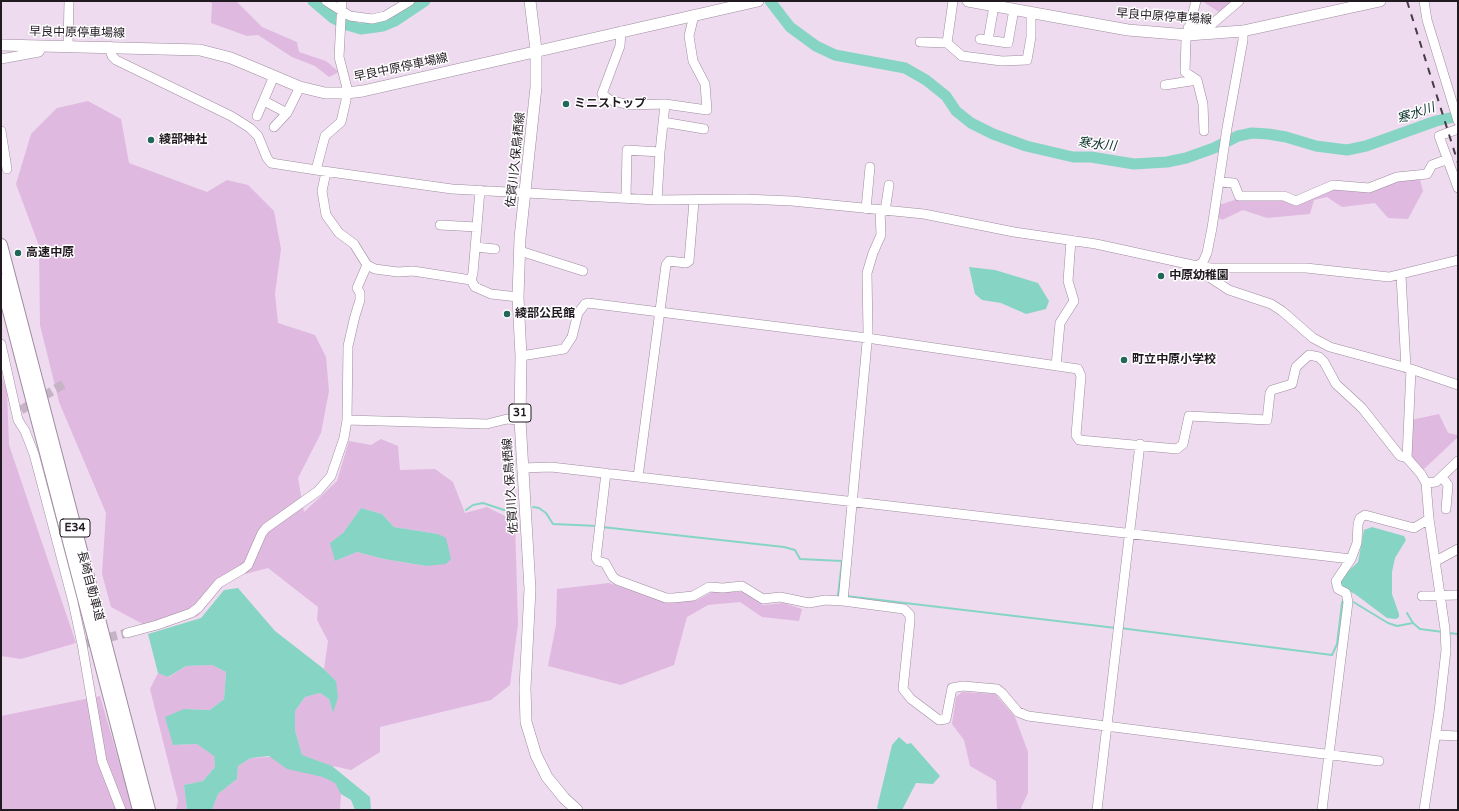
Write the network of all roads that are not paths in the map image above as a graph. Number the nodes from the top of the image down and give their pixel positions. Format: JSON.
{"nodes":[{"id":1,"x":69,"y":1,"type":"edge"},
{"id":2,"x":326,"y":1,"type":"edge"},
{"id":3,"x":342,"y":1,"type":"edge"},
{"id":4,"x":346,"y":1,"type":"edge"},
{"id":5,"x":410,"y":1,"type":"edge"},
{"id":6,"x":530,"y":1,"type":"edge"},
{"id":7,"x":757,"y":1,"type":"edge"},
{"id":8,"x":953,"y":1,"type":"edge"},
{"id":9,"x":968,"y":1,"type":"edge"},
{"id":10,"x":1196,"y":1,"type":"edge"},
{"id":11,"x":1239,"y":1,"type":"edge"},
{"id":12,"x":1380,"y":1,"type":"edge"},
{"id":13,"x":1424,"y":1,"type":"edge"},
{"id":14,"x":994,"y":6,"type":"junction"},
{"id":15,"x":1014,"y":9,"type":"junction"},
{"id":16,"x":342,"y":12,"type":"junction"},
{"id":17,"x":1031,"y":12,"type":"junction"},
{"id":18,"x":694,"y":15,"type":"junction"},
{"id":19,"x":621,"y":31,"type":"junction"},
{"id":20,"x":1188,"y":31,"type":"junction"},
{"id":21,"x":1243,"y":31,"type":"junction"},
{"id":22,"x":920,"y":42,"type":"dead end"},
{"id":23,"x":947,"y":43,"type":"junction"},
{"id":24,"x":1,"y":45,"type":"edge"},
{"id":25,"x":42,"y":46,"type":"junction"},
{"id":26,"x":68,"y":46,"type":"junction"},
{"id":27,"x":109,"y":46,"type":"junction"},
{"id":28,"x":536,"y":50,"type":"junction"},
{"id":29,"x":1,"y":59,"type":"edge"},
{"id":30,"x":274,"y":76,"type":"junction"},
{"id":31,"x":1197,"y":80,"type":"junction"},
{"id":32,"x":1165,"y":85,"type":"dead end"},
{"id":33,"x":300,"y":87,"type":"junction"},
{"id":34,"x":347,"y":93,"type":"junction"},
{"id":35,"x":264,"y":101,"type":"junction"},
{"id":36,"x":665,"y":104,"type":"junction"},
{"id":37,"x":287,"y":113,"type":"junction"},
{"id":38,"x":257,"y":116,"type":"dead end"},
{"id":39,"x":1458,"y":121,"type":"edge"},
{"id":40,"x":663,"y":122,"type":"junction"},
{"id":41,"x":274,"y":127,"type":"dead end"},
{"id":42,"x":1458,"y":129,"type":"edge"},
{"id":43,"x":704,"y":130,"type":"dead end"},
{"id":44,"x":1,"y":131,"type":"edge"},
{"id":45,"x":1204,"y":132,"type":"dead end"},
{"id":46,"x":660,"y":152,"type":"junction"},
{"id":47,"x":1448,"y":159,"type":"junction"},
{"id":48,"x":870,"y":167,"type":"dead end"},
{"id":49,"x":7,"y":169,"type":"dead end"},
{"id":50,"x":316,"y":170,"type":"junction"},
{"id":51,"x":326,"y":172,"type":"junction"},
{"id":52,"x":1220,"y":182,"type":"junction"},
{"id":53,"x":889,"y":185,"type":"dead end"},
{"id":54,"x":1458,"y":188,"type":"edge"},
{"id":55,"x":480,"y":190,"type":"junction"},
{"id":56,"x":525,"y":192,"type":"junction"},
{"id":57,"x":626,"y":198,"type":"junction"},
{"id":58,"x":657,"y":200,"type":"junction"},
{"id":59,"x":694,"y":201,"type":"junction"},
{"id":60,"x":866,"y":209,"type":"junction"},
{"id":61,"x":883,"y":210,"type":"junction"},
{"id":62,"x":440,"y":225,"type":"dead end"},
{"id":63,"x":477,"y":226,"type":"junction"},
{"id":64,"x":1071,"y":240,"type":"junction"},
{"id":65,"x":1,"y":245,"type":"edge"},
{"id":66,"x":475,"y":247,"type":"junction"},
{"id":67,"x":495,"y":249,"type":"dead end"},
{"id":68,"x":520,"y":252,"type":"junction"},
{"id":69,"x":1458,"y":260,"type":"edge"},
{"id":70,"x":367,"y":265,"type":"junction"},
{"id":71,"x":1197,"y":266,"type":"junction"},
{"id":72,"x":583,"y":271,"type":"dead end"},
{"id":73,"x":1400,"y":275,"type":"junction"},
{"id":74,"x":1,"y":280,"type":"edge"},
{"id":75,"x":471,"y":280,"type":"junction"},
{"id":76,"x":518,"y":297,"type":"junction"},
{"id":77,"x":660,"y":312,"type":"junction"},
{"id":78,"x":867,"y":338,"type":"junction"},
{"id":79,"x":1,"y":344,"type":"edge"},
{"id":80,"x":521,"y":356,"type":"junction"},
{"id":81,"x":1056,"y":366,"type":"junction"},
{"id":82,"x":1409,"y":369,"type":"junction"},
{"id":83,"x":1458,"y":384,"type":"edge"},
{"id":84,"x":347,"y":420,"type":"junction"},
{"id":85,"x":520,"y":420,"type":"junction"},
{"id":86,"x":1140,"y":444,"type":"junction"},
{"id":87,"x":1407,"y":458,"type":"junction"},
{"id":88,"x":1458,"y":460,"type":"edge"},
{"id":89,"x":522,"y":468,"type":"junction"},
{"id":90,"x":606,"y":474,"type":"junction"},
{"id":91,"x":638,"y":477,"type":"junction"},
{"id":92,"x":1442,"y":477,"type":"junction"},
{"id":93,"x":1426,"y":483,"type":"junction"},
{"id":94,"x":853,"y":502,"type":"junction"},
{"id":95,"x":1446,"y":509,"type":"dead end"},
{"id":96,"x":1429,"y":519,"type":"junction"},
{"id":97,"x":1131,"y":533,"type":"junction"},
{"id":98,"x":1458,"y":549,"type":"edge"},
{"id":99,"x":1351,"y":559,"type":"junction"},
{"id":100,"x":1436,"y":561,"type":"junction"},
{"id":101,"x":1458,"y":595,"type":"edge"},
{"id":102,"x":1422,"y":596,"type":"dead end"},
{"id":103,"x":1440,"y":596,"type":"junction"},
{"id":104,"x":843,"y":597,"type":"junction"},
{"id":105,"x":127,"y":633,"type":"tunnel mouth"},
{"id":106,"x":1107,"y":727,"type":"junction"},
{"id":107,"x":1436,"y":735,"type":"junction"},
{"id":108,"x":1458,"y":736,"type":"edge"},
{"id":109,"x":1330,"y":754,"type":"junction"},
{"id":110,"x":1379,"y":761,"type":"dead end"},
{"id":111,"x":121,"y":810,"type":"edge"},
{"id":112,"x":139,"y":810,"type":"edge"},
{"id":113,"x":149,"y":810,"type":"edge"},
{"id":114,"x":576,"y":810,"type":"edge"},
{"id":115,"x":1097,"y":810,"type":"edge"},
{"id":116,"x":1322,"y":810,"type":"edge"},
{"id":117,"x":1424,"y":810,"type":"edge"}],
"edges":[{"from":1,"to":26,"type":"street"},
{"from":2,"to":16,"type":"street"},
{"from":3,"to":4,"type":"street"},
{"from":3,"to":16,"type":"street"},
{"from":5,"to":16,"type":"street"},
{"from":6,"to":28,"type":"main road","name":"佐賀川久保鳥栖線","number":"31"},
{"from":7,"to":18,"type":"main road","name":"早良中原停車場線"},
{"from":8,"to":23,"type":"street"},
{"from":9,"to":14,"type":"main road","name":"早良中原停車場線"},
{"from":10,"to":20,"type":"street"},
{"from":11,"to":20,"type":"street"},
{"from":12,"to":21,"type":"main road","name":"早良中原停車場線"},
{"from":13,"to":39,"type":"street"},
{"from":14,"to":15,"type":"main road","name":"早良中原停車場線"},
{"from":14,"to":15,"type":"street"},
{"from":15,"to":17,"type":"main road","name":"早良中原停車場線"},
{"from":16,"to":34,"type":"street"},
{"from":17,"to":20,"type":"main road","name":"早良中原停車場線"},
{"from":17,"to":23,"type":"street"},
{"from":18,"to":19,"type":"main road","name":"早良中原停車場線"},
{"from":18,"to":36,"type":"street"},
{"from":19,"to":28,"type":"main road","name":"早良中原停車場線"},
{"from":19,"to":36,"type":"street"},
{"from":20,"to":21,"type":"main road","name":"早良中原停車場線"},
{"from":20,"to":31,"type":"street"},
{"from":21,"to":52,"type":"street"},
{"from":22,"to":23,"type":"street"},
{"from":24,"to":25,"type":"main road","name":"早良中原停車場線"},
{"from":25,"to":26,"type":"main road","name":"早良中原停車場線"},
{"from":25,"to":29,"type":"street"},
{"from":26,"to":27,"type":"main road","name":"早良中原停車場線"},
{"from":27,"to":30,"type":"main road","name":"早良中原停車場線"},
{"from":27,"to":50,"type":"street"},
{"from":28,"to":34,"type":"main road","name":"早良中原停車場線"},
{"from":28,"to":56,"type":"main road","name":"佐賀川久保鳥栖線","number":"31"},
{"from":30,"to":33,"type":"main road","name":"早良中原停車場線"},
{"from":30,"to":35,"type":"street"},
{"from":31,"to":32,"type":"street"},
{"from":31,"to":45,"type":"street"},
{"from":33,"to":34,"type":"main road","name":"早良中原停車場線"},
{"from":33,"to":37,"type":"street"},
{"from":34,"to":50,"type":"street"},
{"from":35,"to":37,"type":"street"},
{"from":35,"to":38,"type":"street"},
{"from":36,"to":40,"type":"street"},
{"from":37,"to":41,"type":"street"},
{"from":40,"to":43,"type":"street"},
{"from":40,"to":46,"type":"street"},
{"from":42,"to":47,"type":"street"},
{"from":44,"to":49,"type":"street"},
{"from":46,"to":57,"type":"street"},
{"from":46,"to":58,"type":"street"},
{"from":47,"to":52,"type":"street"},
{"from":47,"to":54,"type":"street"},
{"from":48,"to":60,"type":"street"},
{"from":50,"to":51,"type":"street"},
{"from":51,"to":55,"type":"street"},
{"from":51,"to":70,"type":"street"},
{"from":52,"to":71,"type":"street"},
{"from":53,"to":61,"type":"street"},
{"from":55,"to":56,"type":"street"},
{"from":55,"to":63,"type":"street"},
{"from":56,"to":57,"type":"street"},
{"from":56,"to":68,"type":"main road","name":"佐賀川久保鳥栖線","number":"31"},
{"from":57,"to":58,"type":"street"},
{"from":58,"to":59,"type":"street"},
{"from":59,"to":60,"type":"street"},
{"from":59,"to":77,"type":"street"},
{"from":60,"to":61,"type":"street"},
{"from":61,"to":64,"type":"street"},
{"from":61,"to":78,"type":"street"},
{"from":62,"to":63,"type":"street"},
{"from":63,"to":66,"type":"street"},
{"from":64,"to":71,"type":"street"},
{"from":64,"to":81,"type":"street"},
{"from":65,"to":113,"type":"highway","name":"長崎自動車道","number":"E34"},
{"from":66,"to":67,"type":"street"},
{"from":66,"to":75,"type":"street"},
{"from":68,"to":72,"type":"street"},
{"from":68,"to":76,"type":"main road","name":"佐賀川久保鳥栖線","number":"31"},
{"from":69,"to":73,"type":"street"},
{"from":70,"to":75,"type":"street"},
{"from":70,"to":84,"type":"street"},
{"from":71,"to":73,"type":"street"},
{"from":71,"to":82,"type":"street"},
{"from":73,"to":82,"type":"street"},
{"from":74,"to":112,"type":"highway","name":"長崎自動車道","number":"E34"},
{"from":75,"to":76,"type":"street"},
{"from":76,"to":80,"type":"main road","name":"佐賀川久保鳥栖線","number":"31"},
{"from":77,"to":78,"type":"street"},
{"from":77,"to":80,"type":"street"},
{"from":77,"to":91,"type":"street"},
{"from":78,"to":81,"type":"street"},
{"from":78,"to":94,"type":"street"},
{"from":79,"to":111,"type":"street"},
{"from":80,"to":85,"type":"main road","name":"佐賀川久保鳥栖線","number":"31"},
{"from":81,"to":86,"type":"street"},
{"from":82,"to":83,"type":"street"},
{"from":82,"to":87,"type":"street"},
{"from":84,"to":85,"type":"street"},
{"from":84,"to":105,"type":"street"},
{"from":85,"to":89,"type":"main road","name":"佐賀川久保鳥栖線","number":"31"},
{"from":86,"to":87,"type":"street"},
{"from":86,"to":97,"type":"street"},
{"from":87,"to":93,"type":"street"},
{"from":88,"to":92,"type":"street"},
{"from":89,"to":90,"type":"street"},
{"from":89,"to":114,"type":"main road","name":"佐賀川久保鳥栖線","number":"31"},
{"from":90,"to":91,"type":"street"},
{"from":90,"to":104,"type":"street"},
{"from":91,"to":94,"type":"street"},
{"from":92,"to":93,"type":"street"},
{"from":92,"to":95,"type":"street"},
{"from":93,"to":96,"type":"street"},
{"from":94,"to":97,"type":"street"},
{"from":94,"to":104,"type":"street"},
{"from":96,"to":99,"type":"street"},
{"from":96,"to":100,"type":"street"},
{"from":97,"to":99,"type":"street"},
{"from":97,"to":106,"type":"street"},
{"from":98,"to":100,"type":"street"},
{"from":99,"to":109,"type":"street"},
{"from":100,"to":103,"type":"street"},
{"from":101,"to":103,"type":"street"},
{"from":102,"to":103,"type":"street"},
{"from":103,"to":107,"type":"street"},
{"from":104,"to":106,"type":"street"},
{"from":106,"to":109,"type":"street"},
{"from":106,"to":115,"type":"street"},
{"from":107,"to":108,"type":"street"},
{"from":107,"to":117,"type":"street"},
{"from":109,"to":110,"type":"street"},
{"from":109,"to":116,"type":"street"}]}
